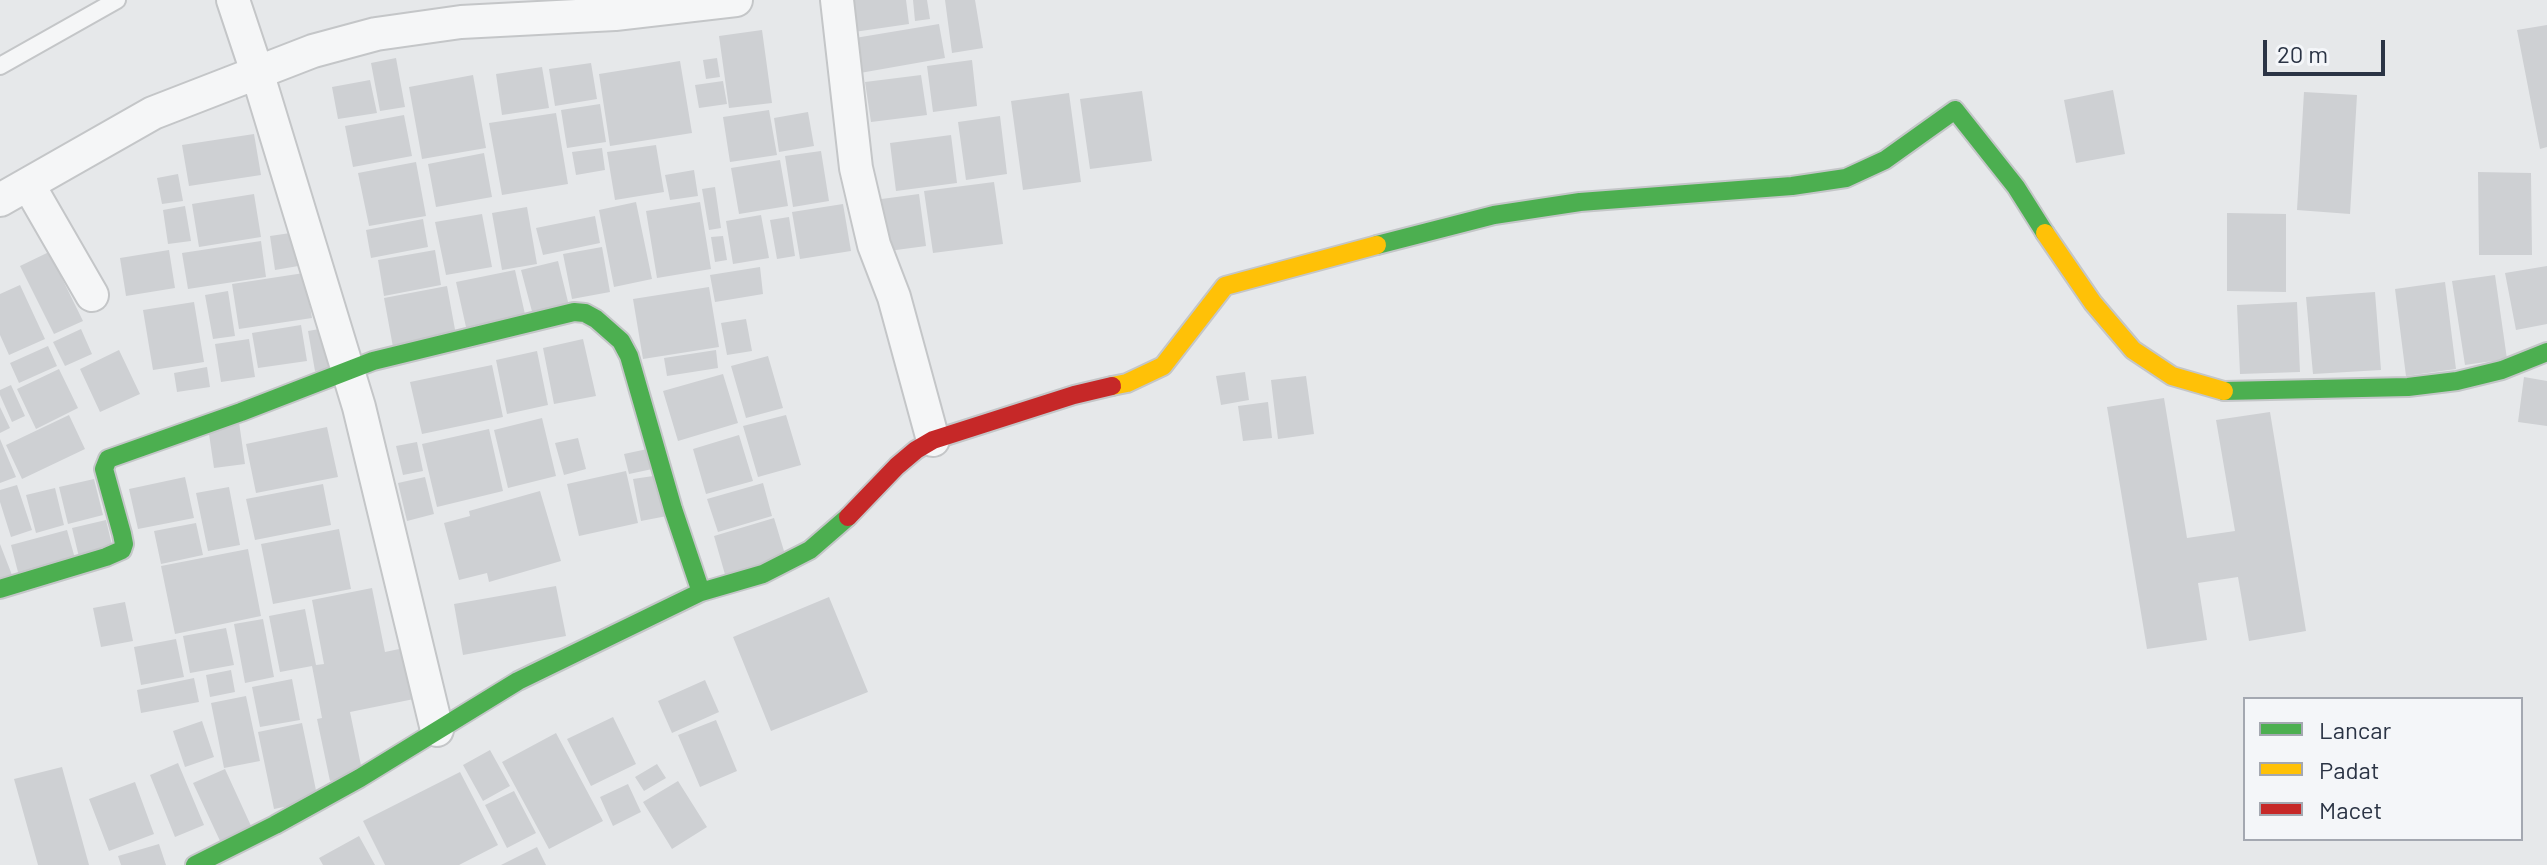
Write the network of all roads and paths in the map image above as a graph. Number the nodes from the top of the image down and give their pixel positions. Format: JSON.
{"nodes":[{"id":1,"x":117,"y":0,"type":"edge"},
{"id":2,"x":233,"y":0,"type":"edge"},
{"id":3,"x":736,"y":0,"type":"edge"},
{"id":4,"x":837,"y":0,"type":"edge"},
{"id":5,"x":0,"y":66,"type":"edge"},
{"id":6,"x":257,"y":72,"type":"junction"},
{"id":7,"x":28,"y":184,"type":"junction"},
{"id":8,"x":0,"y":200,"type":"edge"},
{"id":9,"x":92,"y":295,"type":"dead end"},
{"id":10,"x":2547,"y":352,"type":"edge"},
{"id":11,"x":348,"y":370,"type":"junction"},
{"id":12,"x":933,"y":440,"type":"junction"},
{"id":13,"x":0,"y":589,"type":"edge"},
{"id":14,"x":701,"y":592,"type":"junction"},
{"id":15,"x":437,"y":730,"type":"junction"},
{"id":16,"x":195,"y":865,"type":"edge"}],
"edges":[{"from":1,"to":5,"type":"lane"},
{"from":2,"to":6,"type":"street"},
{"from":3,"to":6,"type":"street"},
{"from":4,"to":12,"type":"street"},
{"from":6,"to":7,"type":"street"},
{"from":6,"to":11,"type":"street"},
{"from":7,"to":8,"type":"street"},
{"from":7,"to":9,"type":"street"},
{"from":10,"to":12,"type":"street"},
{"from":11,"to":13,"type":"street"},
{"from":11,"to":14,"type":"street"},
{"from":11,"to":15,"type":"street"},
{"from":12,"to":14,"type":"street"},
{"from":14,"to":15,"type":"street"},
{"from":15,"to":16,"type":"street"}]}
